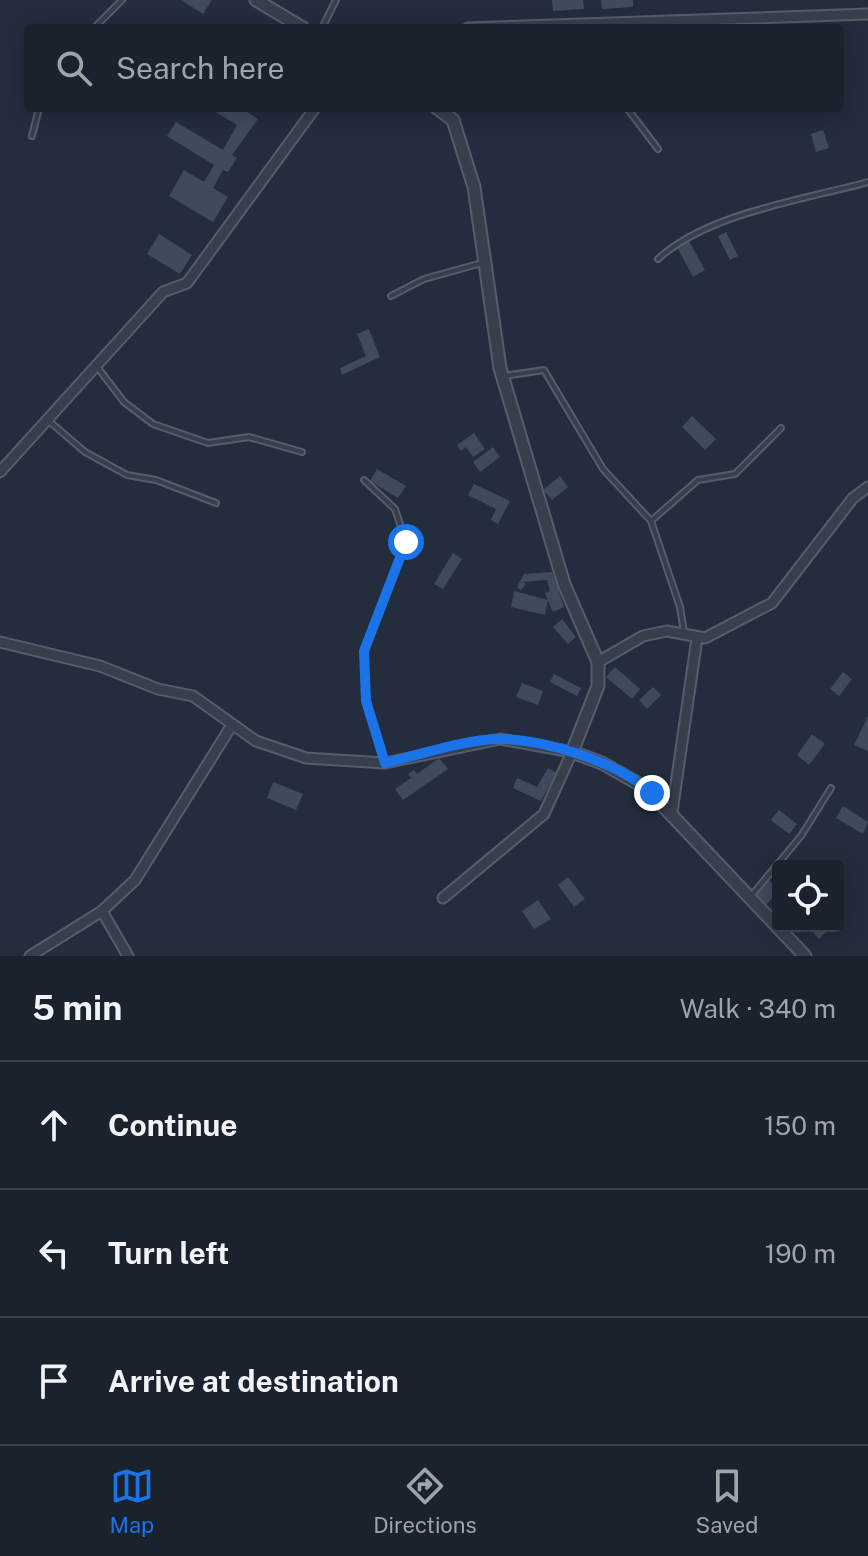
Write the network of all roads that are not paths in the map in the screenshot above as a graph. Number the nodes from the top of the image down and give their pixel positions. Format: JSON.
{"nodes":[{"id":1,"x":122,"y":0,"type":"edge"},
{"id":2,"x":256,"y":0,"type":"edge"},
{"id":3,"x":336,"y":0,"type":"edge"},
{"id":4,"x":868,"y":14,"type":"edge"},
{"id":5,"x":98,"y":24,"type":"edge"},
{"id":6,"x":296,"y":24,"type":"edge"},
{"id":7,"x":324,"y":24,"type":"edge"},
{"id":8,"x":609,"y":24,"type":"edge"},
{"id":9,"x":38,"y":112,"type":"edge"},
{"id":10,"x":312,"y":112,"type":"edge"},
{"id":11,"x":442,"y":112,"type":"edge"},
{"id":12,"x":630,"y":112,"type":"edge"},
{"id":13,"x":32,"y":136,"type":"dead end"},
{"id":14,"x":658,"y":149,"type":"dead end"},
{"id":15,"x":868,"y":182,"type":"edge"},
{"id":16,"x":658,"y":259,"type":"dead end"},
{"id":17,"x":485,"y":262,"type":"junction"},
{"id":18,"x":391,"y":296,"type":"dead end"},
{"id":19,"x":96,"y":366,"type":"junction"},
{"id":20,"x":502,"y":376,"type":"junction"},
{"id":21,"x":48,"y":419,"type":"junction"},
{"id":22,"x":781,"y":428,"type":"dead end"},
{"id":23,"x":302,"y":452,"type":"dead end"},
{"id":24,"x":0,"y":472,"type":"edge"},
{"id":25,"x":364,"y":480,"type":"dead end"},
{"id":26,"x":868,"y":487,"type":"edge"},
{"id":27,"x":216,"y":503,"type":"dead end"},
{"id":28,"x":651,"y":521,"type":"junction"},
{"id":29,"x":685,"y":634,"type":"junction"},
{"id":30,"x":697,"y":638,"type":"junction"},
{"id":31,"x":0,"y":644,"type":"edge"},
{"id":32,"x":598,"y":662,"type":"junction"},
{"id":33,"x":232,"y":725,"type":"junction"},
{"id":34,"x":572,"y":752,"type":"junction"},
{"id":35,"x":385,"y":763,"type":"junction"},
{"id":36,"x":831,"y":788,"type":"dead end"},
{"id":37,"x":672,"y":812,"type":"junction"},
{"id":38,"x":443,"y":898,"type":"dead end"},
{"id":39,"x":750,"y":898,"type":"junction"},
{"id":40,"x":102,"y":911,"type":"junction"},
{"id":41,"x":30,"y":956,"type":"edge"},
{"id":42,"x":128,"y":956,"type":"edge"},
{"id":43,"x":805,"y":956,"type":"edge"}],
"edges":[{"from":1,"to":5,"type":"lane"},
{"from":2,"to":6,"type":"street"},
{"from":3,"to":7,"type":"lane"},
{"from":4,"to":8,"type":"street"},
{"from":9,"to":13,"type":"lane"},
{"from":10,"to":19,"type":"street"},
{"from":11,"to":17,"type":"street"},
{"from":12,"to":14,"type":"lane"},
{"from":15,"to":16,"type":"lane"},
{"from":17,"to":18,"type":"lane"},
{"from":17,"to":20,"type":"street"},
{"from":19,"to":21,"type":"street"},
{"from":19,"to":23,"type":"lane"},
{"from":20,"to":28,"type":"lane"},
{"from":20,"to":32,"type":"street"},
{"from":21,"to":24,"type":"street"},
{"from":21,"to":27,"type":"lane"},
{"from":22,"to":28,"type":"lane"},
{"from":25,"to":35,"type":"lane"},
{"from":26,"to":30,"type":"street"},
{"from":28,"to":29,"type":"lane"},
{"from":29,"to":30,"type":"street"},
{"from":29,"to":32,"type":"street"},
{"from":30,"to":37,"type":"street"},
{"from":31,"to":33,"type":"street"},
{"from":32,"to":34,"type":"street"},
{"from":33,"to":35,"type":"street"},
{"from":33,"to":40,"type":"street"},
{"from":34,"to":35,"type":"street"},
{"from":34,"to":37,"type":"street"},
{"from":34,"to":38,"type":"street"},
{"from":36,"to":39,"type":"lane"},
{"from":37,"to":39,"type":"street"},
{"from":39,"to":43,"type":"street"},
{"from":40,"to":41,"type":"street"},
{"from":40,"to":42,"type":"street"}]}
